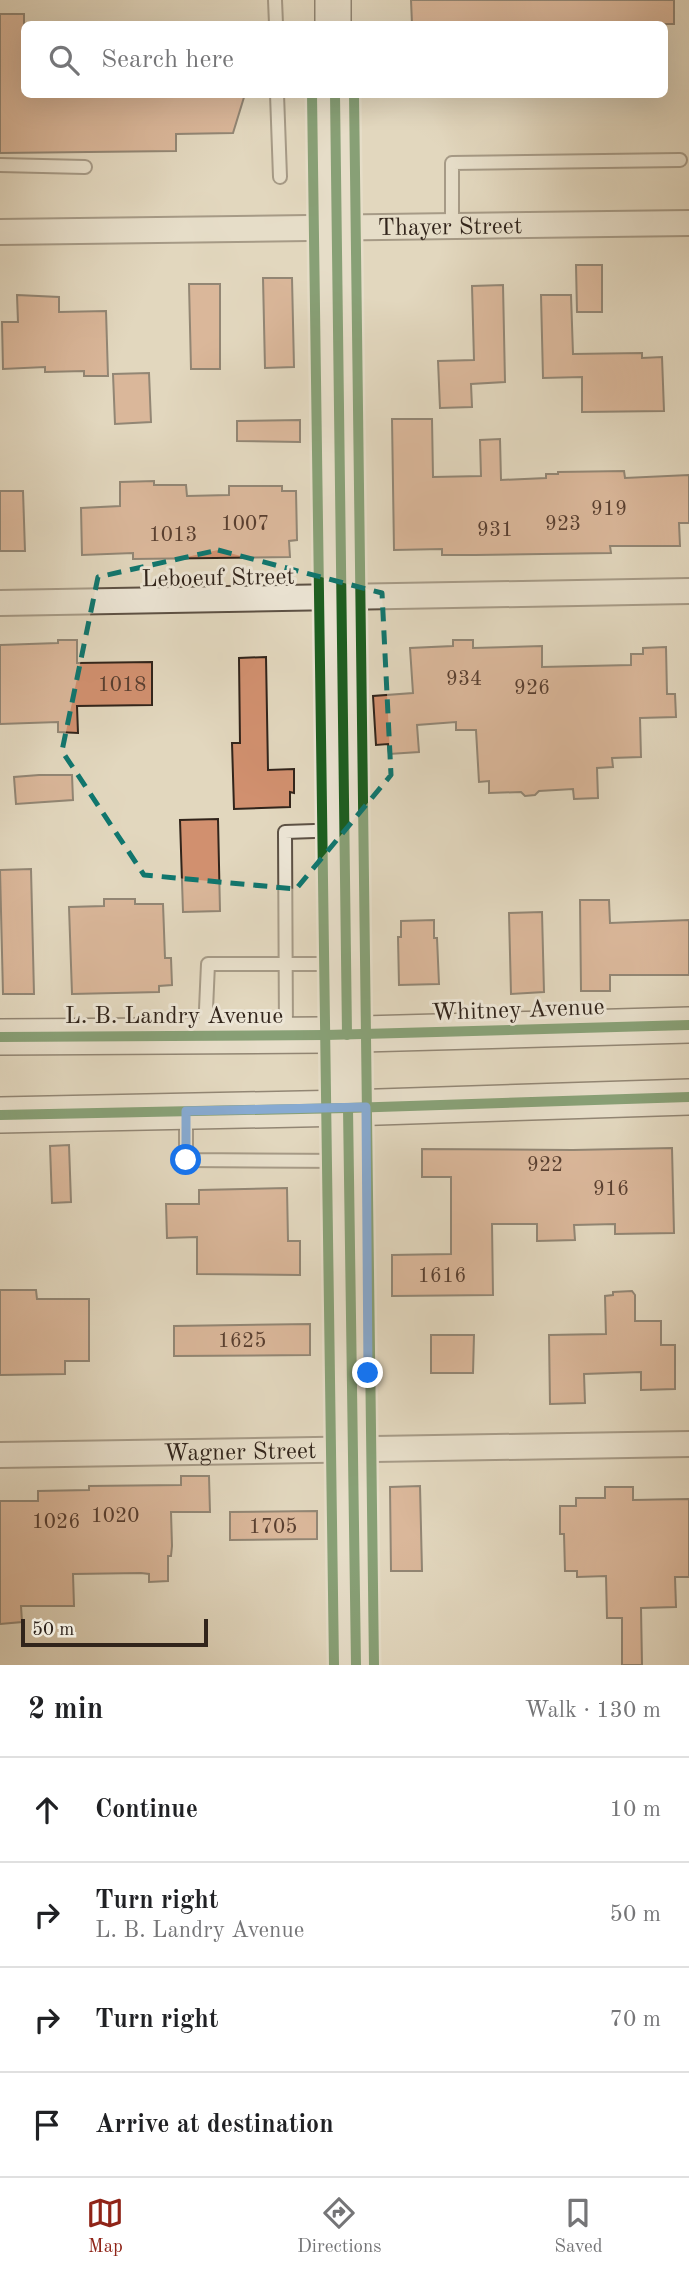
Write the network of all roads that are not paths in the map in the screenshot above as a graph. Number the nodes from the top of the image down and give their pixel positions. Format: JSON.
{"nodes":[{"id":1,"x":275,"y":0,"type":"edge"},
{"id":2,"x":333,"y":0,"type":"edge"},
{"id":3,"x":276,"y":21,"type":"edge"},
{"id":4,"x":334,"y":21,"type":"edge"},
{"id":5,"x":277,"y":98,"type":"edge"},
{"id":6,"x":335,"y":98,"type":"edge"},
{"id":7,"x":680,"y":160,"type":"dead end"},
{"id":8,"x":0,"y":165,"type":"edge"},
{"id":9,"x":85,"y":167,"type":"dead end"},
{"id":10,"x":280,"y":177,"type":"dead end"},
{"id":11,"x":689,"y":223,"type":"edge"},
{"id":12,"x":452,"y":226,"type":"junction"},
{"id":13,"x":336,"y":227,"type":"junction"},
{"id":14,"x":0,"y":232,"type":"edge"},
{"id":15,"x":689,"y":591,"type":"edge"},
{"id":16,"x":341,"y":596,"type":"junction"},
{"id":17,"x":0,"y":603,"type":"edge"},
{"id":18,"x":344,"y":830,"type":"junction"},
{"id":19,"x":286,"y":964,"type":"junction"},
{"id":20,"x":346,"y":964,"type":"junction"},
{"id":21,"x":689,"y":1025,"type":"edge"},
{"id":22,"x":286,"y":1035,"type":"junction"},
{"id":23,"x":348,"y":1035,"type":"junction"},
{"id":24,"x":205,"y":1036,"type":"junction"},
{"id":25,"x":0,"y":1037,"type":"edge"},
{"id":26,"x":689,"y":1097,"type":"edge"},
{"id":27,"x":348,"y":1108,"type":"junction"},
{"id":28,"x":186,"y":1111,"type":"junction"},
{"id":29,"x":0,"y":1115,"type":"edge"},
{"id":30,"x":349,"y":1161,"type":"junction"},
{"id":31,"x":689,"y":1444,"type":"edge"},
{"id":32,"x":353,"y":1449,"type":"junction"},
{"id":33,"x":0,"y":1455,"type":"edge"},
{"id":34,"x":356,"y":1665,"type":"edge"}],
"edges":[{"from":1,"to":3,"type":"lane"},
{"from":2,"to":4,"type":"main road"},
{"from":5,"to":10,"type":"lane"},
{"from":6,"to":13,"type":"main road"},
{"from":7,"to":12,"type":"lane"},
{"from":8,"to":9,"type":"lane"},
{"from":11,"to":12,"type":"street","name":"Thayer Street"},
{"from":12,"to":13,"type":"street","name":"Thayer Street"},
{"from":13,"to":14,"type":"street","name":"Thayer Street"},
{"from":13,"to":16,"type":"main road"},
{"from":15,"to":16,"type":"street","name":"Leboeuf Street"},
{"from":16,"to":17,"type":"street","name":"Leboeuf Street"},
{"from":16,"to":18,"type":"main road"},
{"from":18,"to":19,"type":"lane"},
{"from":18,"to":20,"type":"main road"},
{"from":19,"to":20,"type":"lane"},
{"from":19,"to":22,"type":"lane"},
{"from":19,"to":24,"type":"lane"},
{"from":20,"to":23,"type":"main road"},
{"from":21,"to":23,"type":"main road","name":"Whitney Avenue"},
{"from":22,"to":23,"type":"main road","name":"L. B. Landry Avenue"},
{"from":22,"to":24,"type":"main road","name":"L. B. Landry Avenue"},
{"from":23,"to":27,"type":"main road"},
{"from":24,"to":25,"type":"main road","name":"L. B. Landry Avenue"},
{"from":26,"to":27,"type":"main road"},
{"from":27,"to":28,"type":"main road"},
{"from":27,"to":30,"type":"main road"},
{"from":28,"to":29,"type":"main road"},
{"from":28,"to":30,"type":"lane"},
{"from":30,"to":32,"type":"main road"},
{"from":31,"to":32,"type":"street","name":"Wagner Street"},
{"from":32,"to":33,"type":"street","name":"Wagner Street"},
{"from":32,"to":34,"type":"main road"}]}
